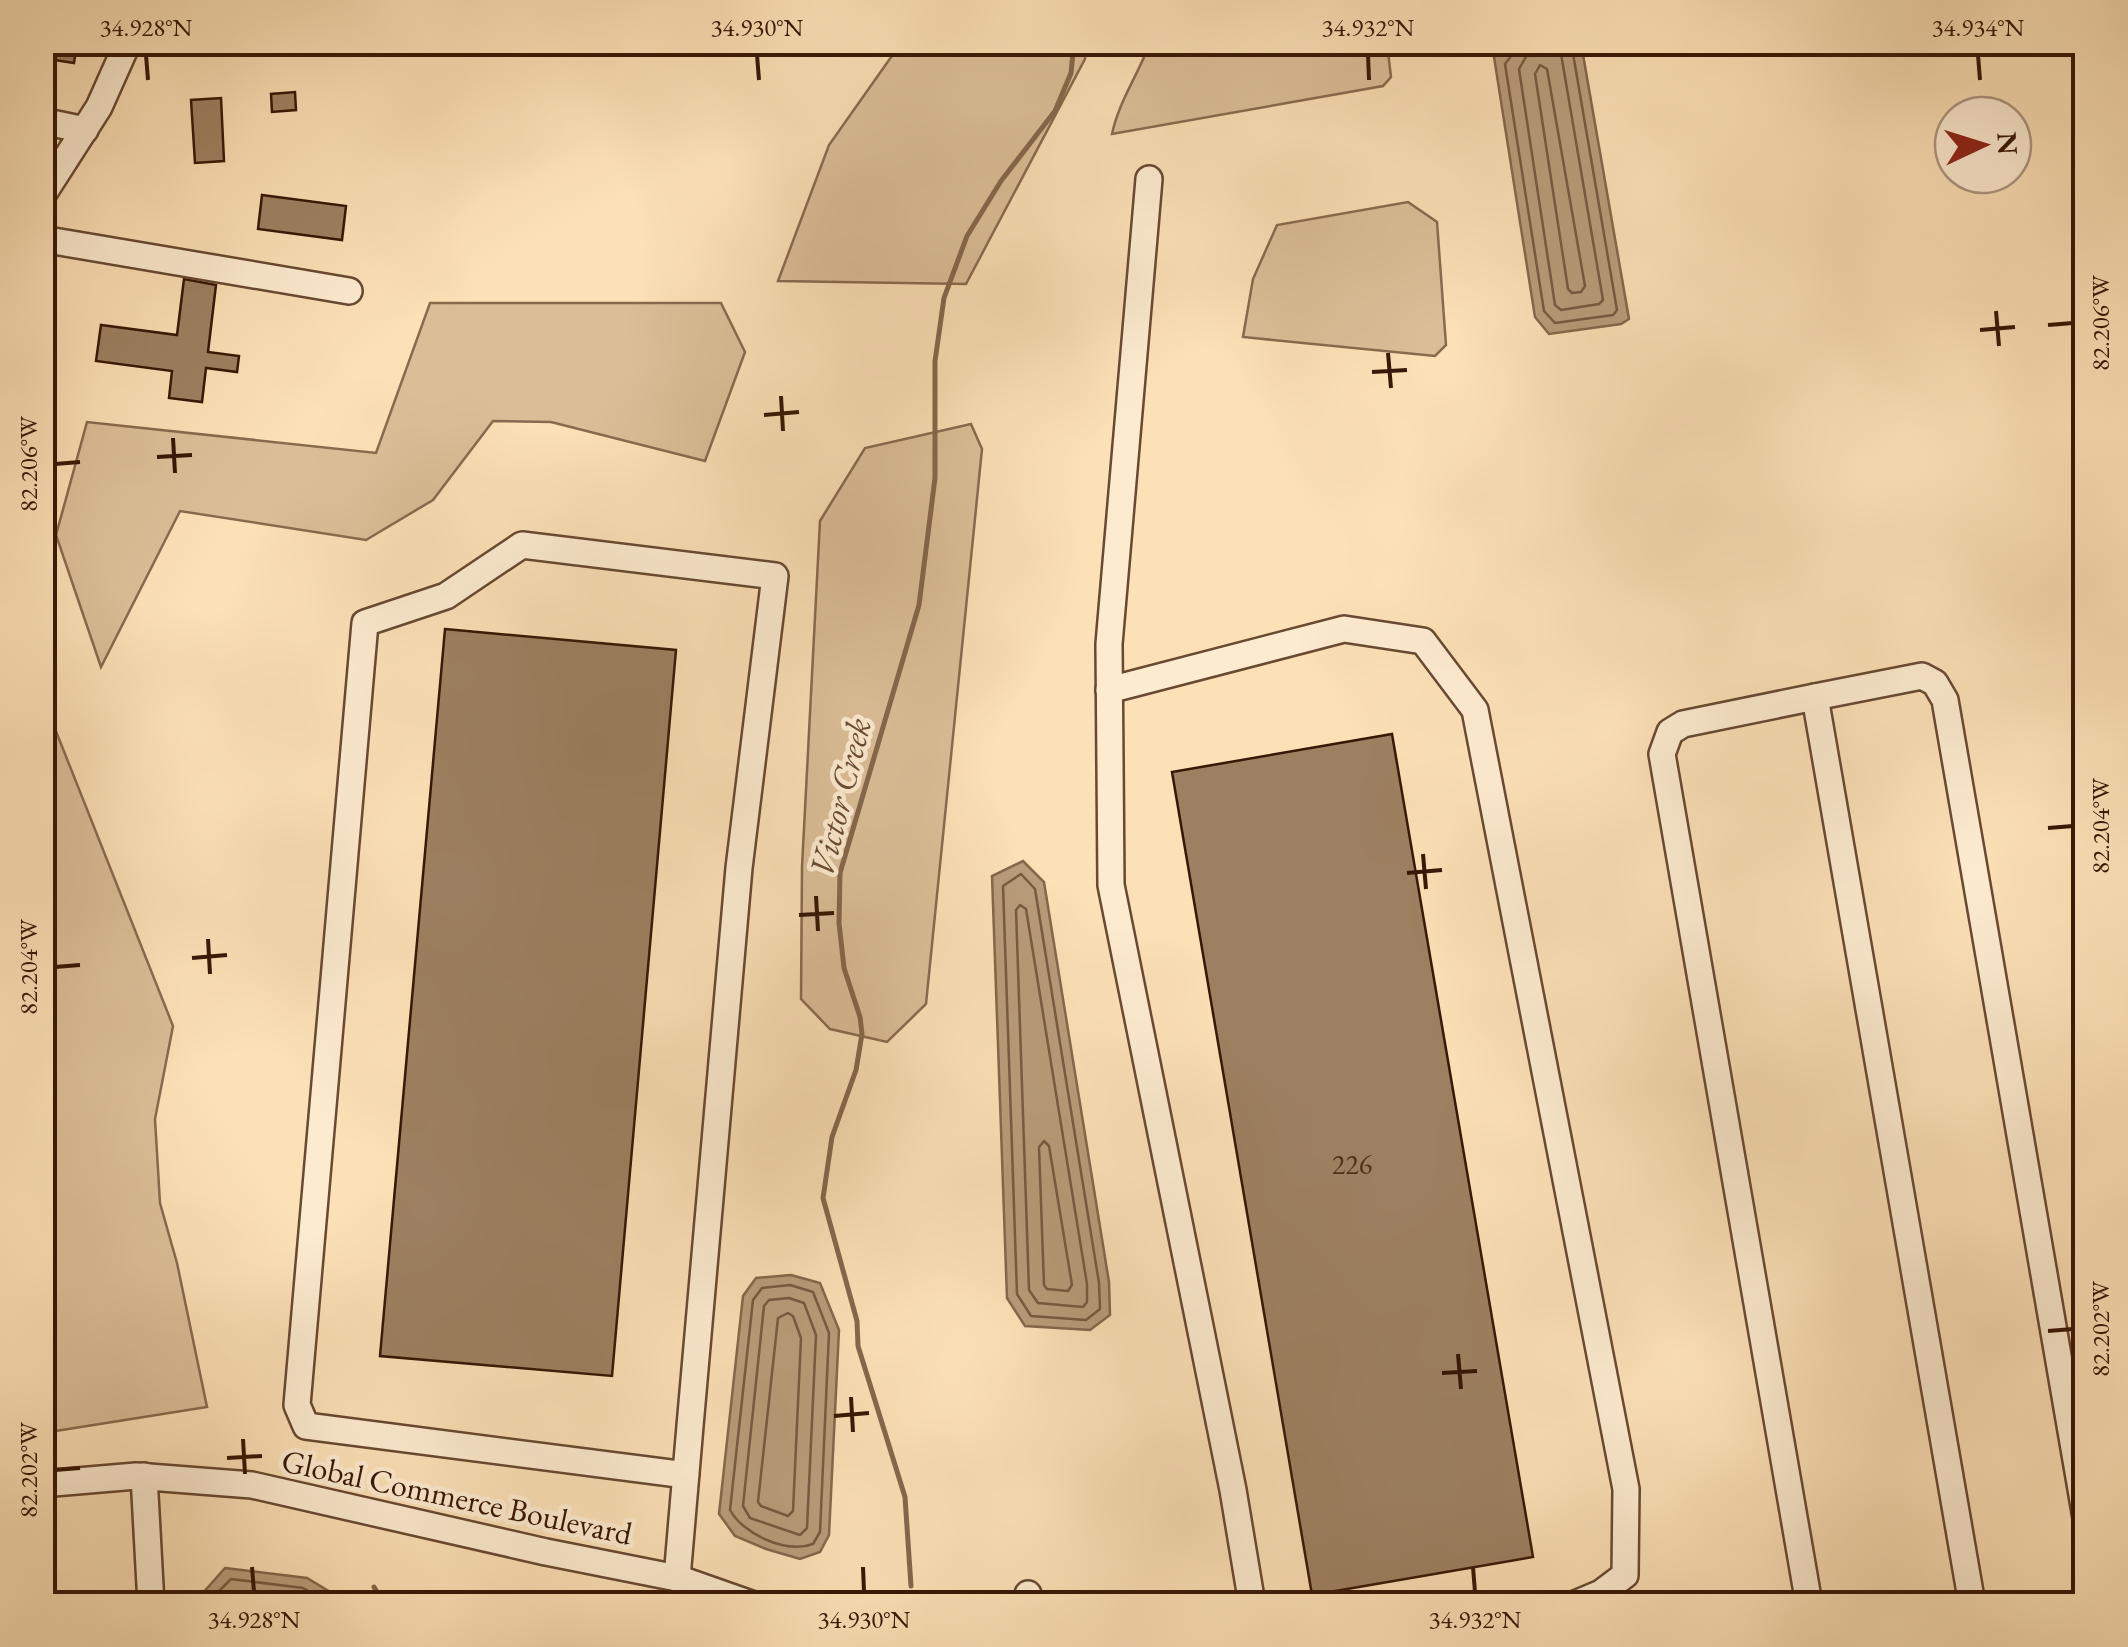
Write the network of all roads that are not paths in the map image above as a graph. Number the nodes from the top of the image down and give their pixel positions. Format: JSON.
{"nodes":[{"id":1,"x":128,"y":42,"type":"edge"},
{"id":2,"x":42,"y":121,"type":"edge"},
{"id":3,"x":85,"y":130,"type":"junction"},
{"id":4,"x":1149,"y":179,"type":"dead end"},
{"id":5,"x":42,"y":196,"type":"edge"},
{"id":6,"x":42,"y":239,"type":"edge"},
{"id":7,"x":350,"y":291,"type":"dead end"},
{"id":8,"x":1109,"y":690,"type":"junction"},
{"id":9,"x":1815,"y":697,"type":"junction"},
{"id":10,"x":686,"y":1475,"type":"junction"},
{"id":11,"x":144,"y":1476,"type":"junction"},
{"id":12,"x":42,"y":1484,"type":"edge"},
{"id":13,"x":2086,"y":1518,"type":"edge"},
{"id":14,"x":677,"y":1578,"type":"junction"},
{"id":15,"x":151,"y":1604,"type":"edge"},
{"id":16,"x":752,"y":1604,"type":"edge"},
{"id":17,"x":1252,"y":1604,"type":"edge"},
{"id":18,"x":1574,"y":1604,"type":"edge"},
{"id":19,"x":1810,"y":1604,"type":"edge"},
{"id":20,"x":1972,"y":1604,"type":"edge"}],
"edges":[{"from":1,"to":3,"type":"street"},
{"from":2,"to":3,"type":"street"},
{"from":3,"to":5,"type":"street"},
{"from":4,"to":8,"type":"street"},
{"from":6,"to":7,"type":"street"},
{"from":8,"to":17,"type":"street"},
{"from":8,"to":18,"type":"street"},
{"from":9,"to":13,"type":"street"},
{"from":9,"to":19,"type":"street"},
{"from":9,"to":20,"type":"street"},
{"from":10,"to":10,"type":"street"},
{"from":10,"to":14,"type":"street"},
{"from":11,"to":12,"type":"street","name":"Global Commerce Boulevard"},
{"from":11,"to":14,"type":"street","name":"Global Commerce Boulevard"},
{"from":11,"to":15,"type":"street"},
{"from":14,"to":16,"type":"street","name":"Global Commerce Boulevard"}]}
